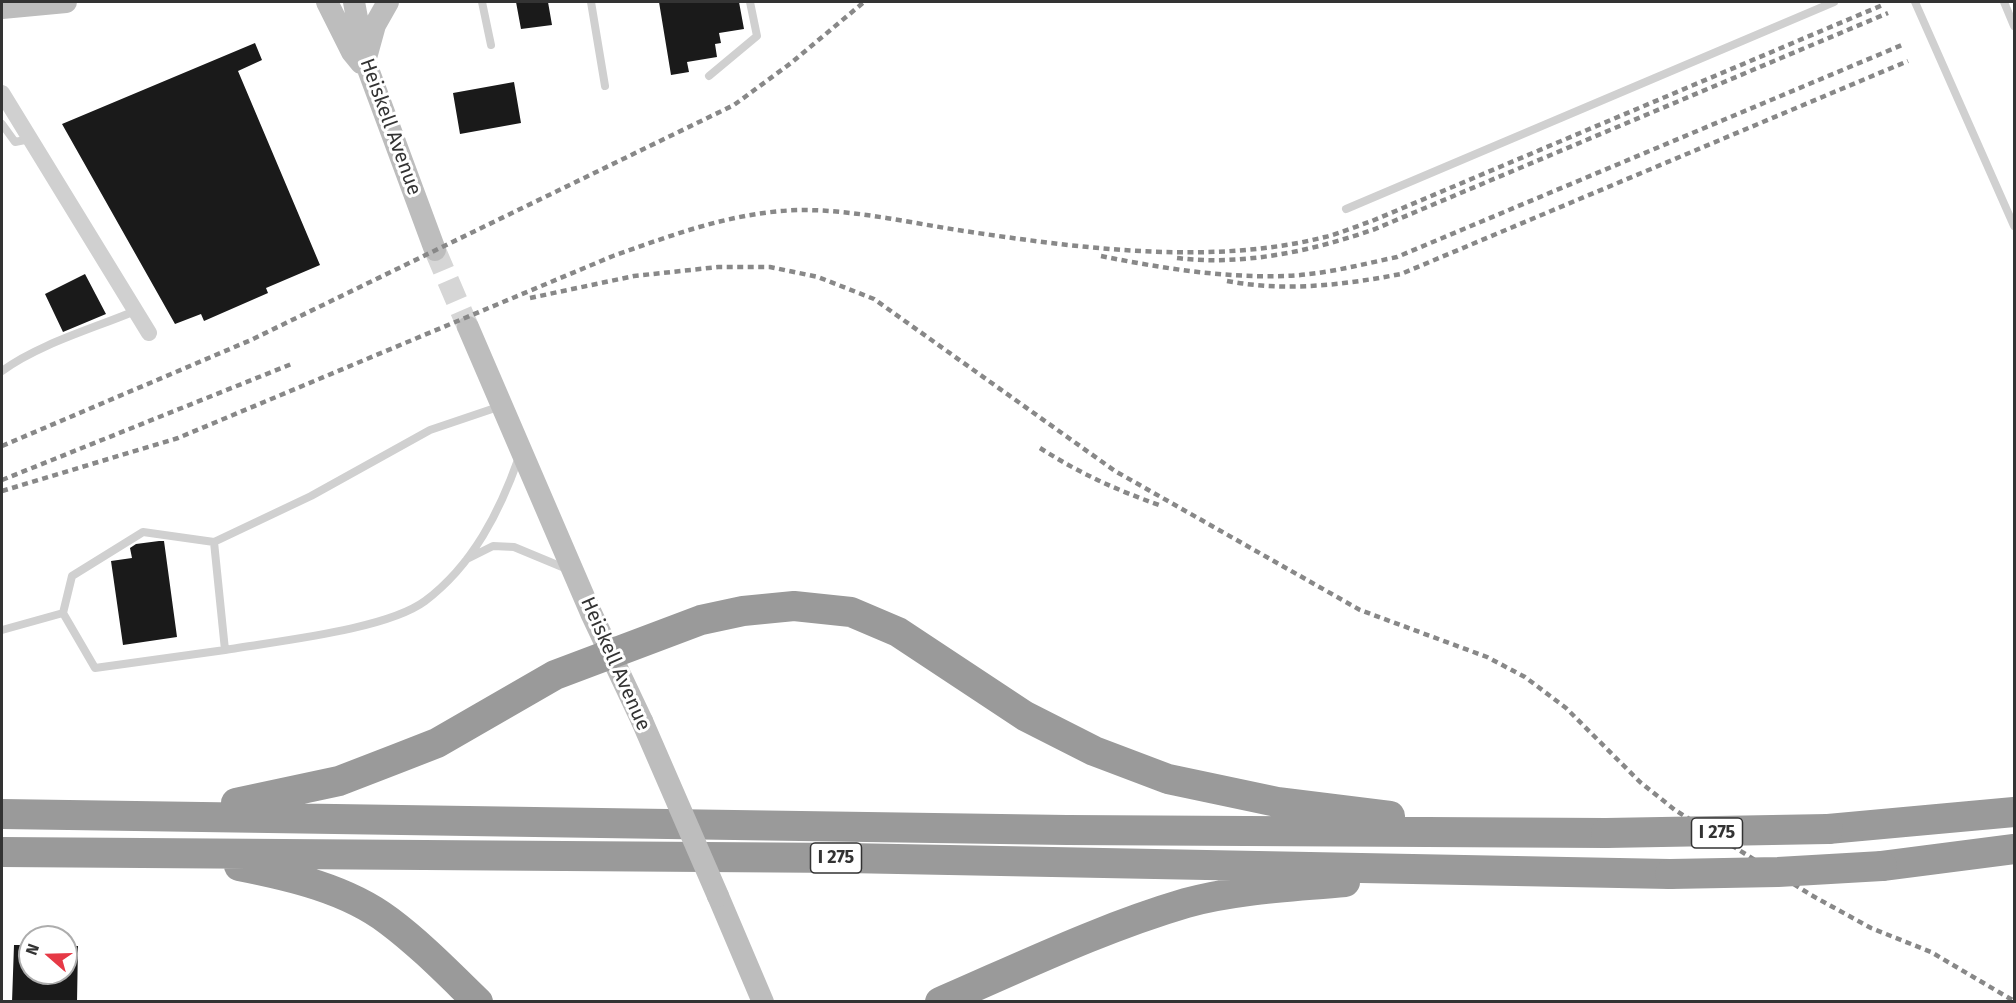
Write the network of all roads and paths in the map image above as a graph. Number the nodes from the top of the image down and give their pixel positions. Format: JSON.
{"nodes":[{"id":1,"x":53,"y":2,"type":"edge"},
{"id":2,"x":327,"y":2,"type":"edge"},
{"id":3,"x":354,"y":2,"type":"edge"},
{"id":4,"x":388,"y":2,"type":"edge"},
{"id":5,"x":482,"y":2,"type":"edge"},
{"id":6,"x":591,"y":2,"type":"edge"},
{"id":7,"x":750,"y":2,"type":"edge"},
{"id":8,"x":1834,"y":2,"type":"edge"},
{"id":9,"x":1915,"y":2,"type":"edge"},
{"id":10,"x":2004,"y":2,"type":"edge"},
{"id":11,"x":2,"y":8,"type":"edge"},
{"id":12,"x":2014,"y":23,"type":"edge"},
{"id":13,"x":491,"y":45,"type":"dead end"},
{"id":14,"x":367,"y":66,"type":"junction"},
{"id":15,"x":709,"y":76,"type":"dead end"},
{"id":16,"x":605,"y":86,"type":"dead end"},
{"id":17,"x":2,"y":93,"type":"edge"},
{"id":18,"x":2,"y":124,"type":"edge"},
{"id":19,"x":30,"y":140,"type":"junction"},
{"id":20,"x":1346,"y":209,"type":"dead end"},
{"id":21,"x":2014,"y":226,"type":"edge"},
{"id":22,"x":435,"y":250,"type":"tunnel mouth"},
{"id":23,"x":135,"y":311,"type":"junction"},
{"id":24,"x":468,"y":327,"type":"tunnel mouth"},
{"id":25,"x":149,"y":333,"type":"dead end"},
{"id":26,"x":2,"y":372,"type":"edge"},
{"id":27,"x":502,"y":405,"type":"junction"},
{"id":28,"x":521,"y":450,"type":"junction"},
{"id":29,"x":214,"y":542,"type":"junction"},
{"id":30,"x":466,"y":559,"type":"junction"},
{"id":31,"x":575,"y":573,"type":"junction"},
{"id":32,"x":63,"y":613,"type":"junction"},
{"id":33,"x":2,"y":630,"type":"edge"},
{"id":34,"x":225,"y":650,"type":"junction"},
{"id":35,"x":610,"y":654,"type":"junction"},
{"id":36,"x":2014,"y":812,"type":"edge"},
{"id":37,"x":2,"y":814,"type":"edge"},
{"id":38,"x":169,"y":814,"type":"junction"},
{"id":39,"x":1524,"y":834,"type":"junction"},
{"id":40,"x":2014,"y":849,"type":"edge"},
{"id":41,"x":2,"y":852,"type":"edge"},
{"id":42,"x":168,"y":852,"type":"junction"},
{"id":43,"x":1464,"y":868,"type":"junction"},
{"id":44,"x":478,"y":1002,"type":"edge"},
{"id":45,"x":763,"y":1002,"type":"edge"},
{"id":46,"x":940,"y":1002,"type":"edge"}],
"edges":[{"from":1,"to":11,"type":"street"},
{"from":2,"to":14,"type":"street"},
{"from":3,"to":14,"type":"street","name":"Heiskell Avenue"},
{"from":4,"to":14,"type":"street"},
{"from":5,"to":13,"type":"lane"},
{"from":6,"to":16,"type":"lane"},
{"from":7,"to":15,"type":"lane"},
{"from":8,"to":20,"type":"lane"},
{"from":9,"to":21,"type":"lane"},
{"from":10,"to":12,"type":"lane"},
{"from":14,"to":22,"type":"street","name":"Heiskell Avenue"},
{"from":17,"to":19,"type":"street"},
{"from":18,"to":19,"type":"lane"},
{"from":19,"to":23,"type":"street"},
{"from":23,"to":25,"type":"street"},
{"from":23,"to":26,"type":"lane"},
{"from":24,"to":27,"type":"street","name":"Heiskell Avenue"},
{"from":27,"to":28,"type":"street","name":"Heiskell Avenue"},
{"from":27,"to":29,"type":"lane"},
{"from":28,"to":30,"type":"lane"},
{"from":28,"to":31,"type":"street","name":"Heiskell Avenue"},
{"from":29,"to":32,"type":"lane"},
{"from":29,"to":34,"type":"lane"},
{"from":30,"to":31,"type":"lane"},
{"from":30,"to":34,"type":"lane"},
{"from":31,"to":35,"type":"street","name":"Heiskell Avenue"},
{"from":32,"to":33,"type":"lane"},
{"from":32,"to":34,"type":"lane"},
{"from":35,"to":38,"type":"highway"},
{"from":35,"to":39,"type":"highway"},
{"from":35,"to":45,"type":"street","name":"Heiskell Avenue","bridge":true},
{"from":36,"to":39,"type":"highway","number":"I 275","bridge":true},
{"from":37,"to":38,"type":"highway","number":"I 275"},
{"from":38,"to":39,"type":"highway","number":"I 275"},
{"from":40,"to":43,"type":"highway","number":"I 275","bridge":true},
{"from":41,"to":42,"type":"highway","number":"I 275"},
{"from":42,"to":43,"type":"highway","number":"I 275"},
{"from":42,"to":44,"type":"highway"},
{"from":43,"to":46,"type":"highway"}]}
